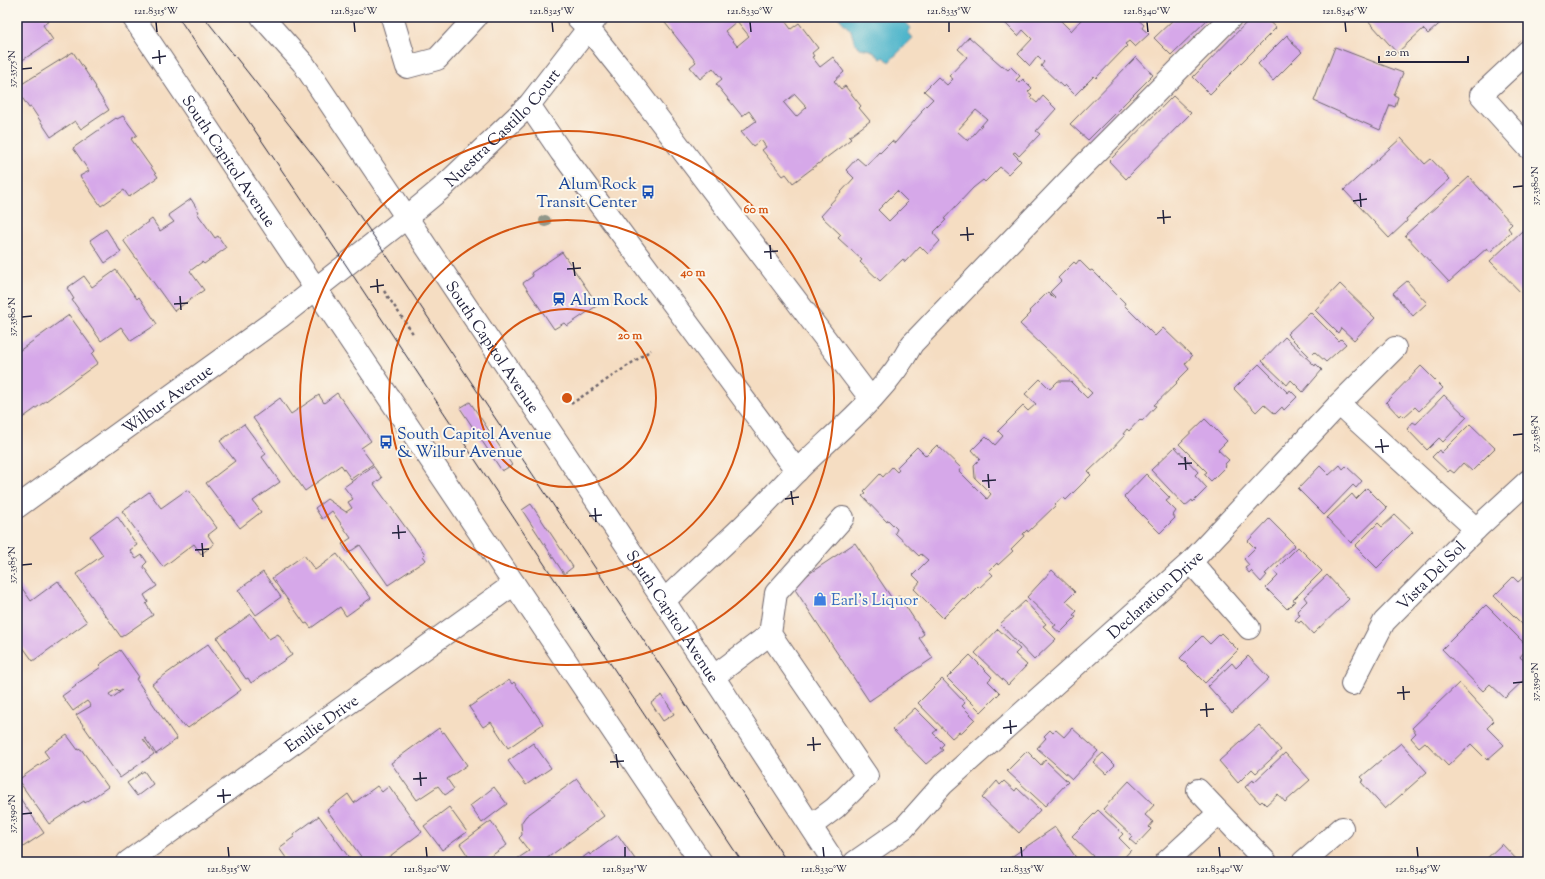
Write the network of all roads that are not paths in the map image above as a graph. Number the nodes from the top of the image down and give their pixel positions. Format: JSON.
{"nodes":[{"id":1,"x":133,"y":17,"type":"edge"},
{"id":2,"x":262,"y":17,"type":"edge"},
{"id":3,"x":392,"y":17,"type":"edge"},
{"id":4,"x":476,"y":17,"type":"edge"},
{"id":5,"x":1231,"y":17,"type":"edge"},
{"id":6,"x":587,"y":21,"type":"edge"},
{"id":7,"x":1528,"y":51,"type":"edge"},
{"id":8,"x":529,"y":105,"type":"junction"},
{"id":9,"x":1528,"y":147,"type":"edge"},
{"id":10,"x":407,"y":217,"type":"junction"},
{"id":11,"x":316,"y":289,"type":"junction"},
{"id":12,"x":1395,"y":348,"type":"dead end"},
{"id":13,"x":871,"y":399,"type":"junction"},
{"id":14,"x":1339,"y":404,"type":"junction"},
{"id":15,"x":797,"y":471,"type":"junction"},
{"id":16,"x":1528,"y":480,"type":"edge"},
{"id":17,"x":17,"y":507,"type":"edge"},
{"id":18,"x":843,"y":518,"type":"dead end"},
{"id":19,"x":1476,"y":530,"type":"junction"},
{"id":20,"x":1191,"y":562,"type":"junction"},
{"id":21,"x":514,"y":584,"type":"junction"},
{"id":22,"x":664,"y":601,"type":"junction"},
{"id":23,"x":1249,"y":628,"type":"dead end"},
{"id":24,"x":770,"y":634,"type":"junction"},
{"id":25,"x":714,"y":677,"type":"junction"},
{"id":26,"x":1352,"y":684,"type":"dead end"},
{"id":27,"x":1198,"y":790,"type":"dead end"},
{"id":28,"x":1219,"y":812,"type":"junction"},
{"id":29,"x":811,"y":826,"type":"junction"},
{"id":30,"x":1342,"y":828,"type":"dead end"},
{"id":31,"x":128,"y":862,"type":"edge"},
{"id":32,"x":701,"y":862,"type":"edge"},
{"id":33,"x":834,"y":862,"type":"edge"},
{"id":34,"x":855,"y":862,"type":"edge"},
{"id":35,"x":1166,"y":862,"type":"edge"},
{"id":36,"x":1266,"y":862,"type":"edge"},
{"id":37,"x":1303,"y":862,"type":"edge"}],
"edges":[{"from":1,"to":11,"type":"street","name":"South Capitol Avenue"},
{"from":2,"to":10,"type":"street","name":"South Capitol Avenue"},
{"from":3,"to":4,"type":"street"},
{"from":5,"to":13,"type":"street"},
{"from":6,"to":8,"type":"street","name":"Nuestra Castillo Court"},
{"from":6,"to":13,"type":"street"},
{"from":7,"to":9,"type":"street"},
{"from":8,"to":10,"type":"street","name":"Nuestra Castillo Court"},
{"from":8,"to":15,"type":"street"},
{"from":10,"to":11,"type":"street","name":"Nuestra Castillo Court"},
{"from":10,"to":22,"type":"street","name":"South Capitol Avenue"},
{"from":11,"to":17,"type":"street","name":"Wilbur Avenue"},
{"from":11,"to":21,"type":"street","name":"South Capitol Avenue"},
{"from":12,"to":14,"type":"street","name":"Declaration Drive"},
{"from":13,"to":15,"type":"street"},
{"from":14,"to":19,"type":"street"},
{"from":14,"to":20,"type":"street","name":"Declaration Drive"},
{"from":15,"to":22,"type":"street"},
{"from":16,"to":19,"type":"street","name":"Vista Del Sol"},
{"from":18,"to":24,"type":"street"},
{"from":19,"to":26,"type":"street","name":"Vista Del Sol"},
{"from":20,"to":23,"type":"street"},
{"from":20,"to":34,"type":"street","name":"Declaration Drive"},
{"from":21,"to":31,"type":"street","name":"Emilie Drive"},
{"from":21,"to":32,"type":"street","name":"South Capitol Avenue"},
{"from":22,"to":25,"type":"street","name":"South Capitol Avenue"},
{"from":24,"to":25,"type":"street"},
{"from":24,"to":29,"type":"street"},
{"from":25,"to":29,"type":"street","name":"South Capitol Avenue"},
{"from":27,"to":28,"type":"street"},
{"from":28,"to":35,"type":"street"},
{"from":28,"to":36,"type":"street"},
{"from":29,"to":33,"type":"street","name":"South Capitol Avenue"},
{"from":30,"to":37,"type":"street"}]}
